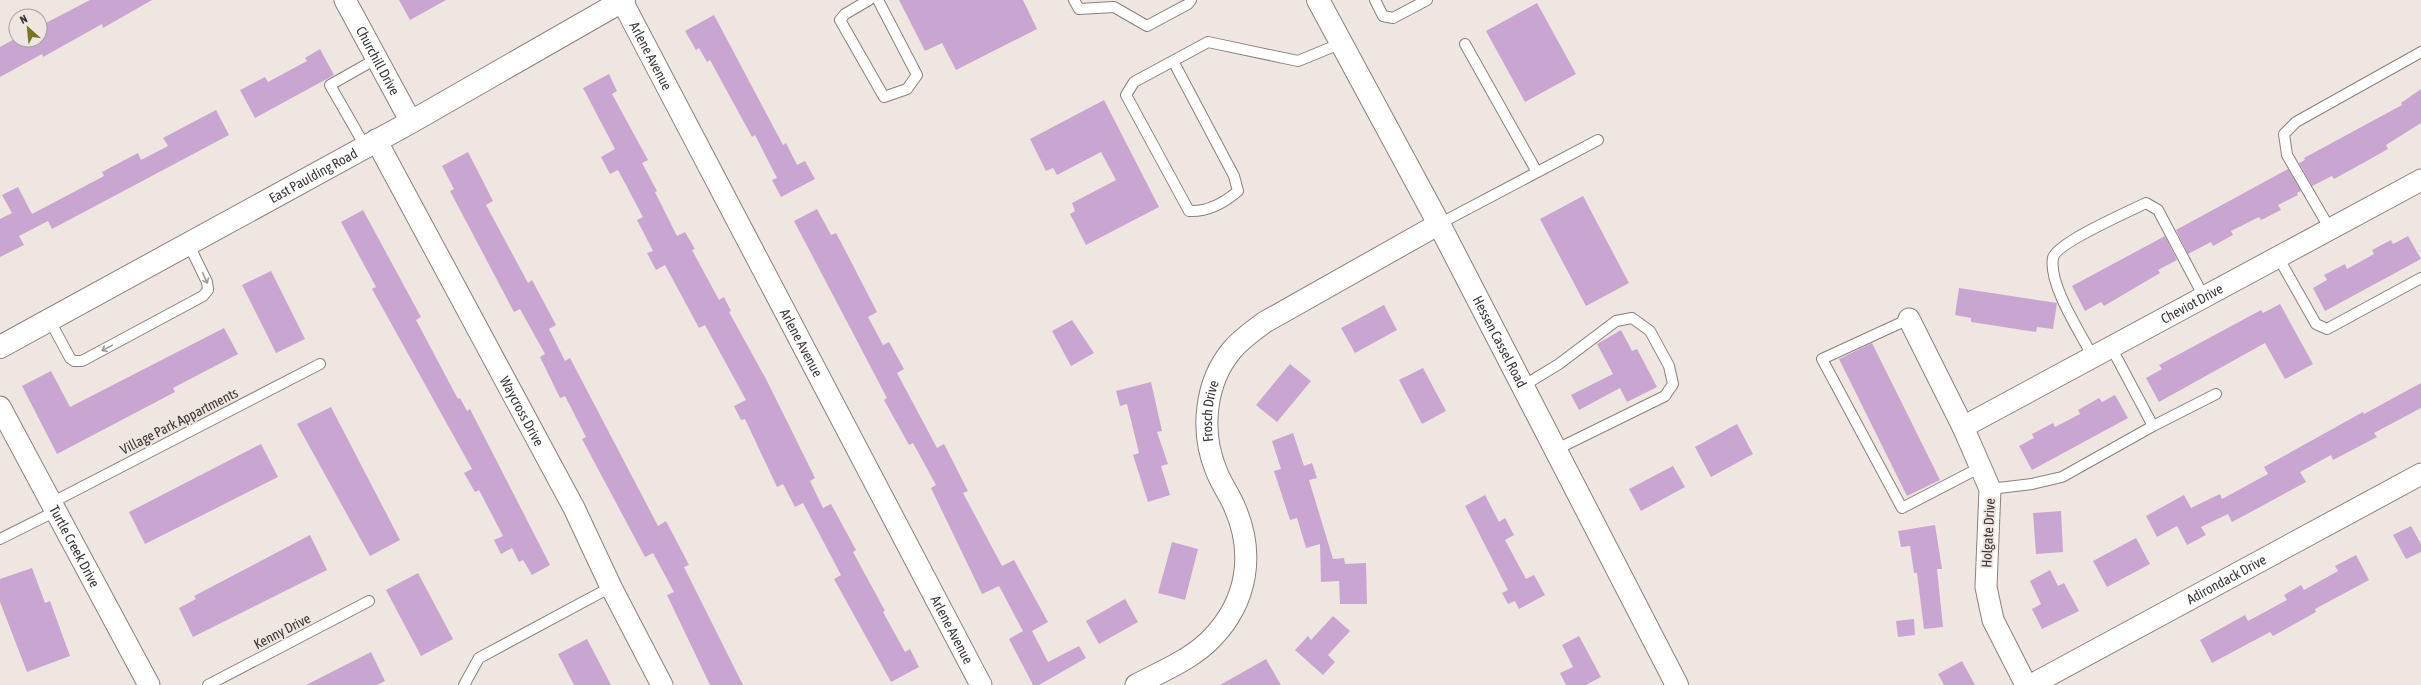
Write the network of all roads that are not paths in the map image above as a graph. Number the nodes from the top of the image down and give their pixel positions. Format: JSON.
{"nodes":[{"id":1,"x":345,"y":0,"type":"edge"},
{"id":2,"x":623,"y":0,"type":"edge"},
{"id":3,"x":869,"y":0,"type":"edge"},
{"id":4,"x":878,"y":0,"type":"edge"},
{"id":5,"x":1074,"y":0,"type":"edge"},
{"id":6,"x":1191,"y":0,"type":"edge"},
{"id":7,"x":1318,"y":0,"type":"edge"},
{"id":8,"x":1374,"y":0,"type":"edge"},
{"id":9,"x":1427,"y":0,"type":"edge"},
{"id":10,"x":1342,"y":44,"type":"junction"},
{"id":11,"x":1465,"y":44,"type":"dead end"},
{"id":12,"x":2421,"y":52,"type":"edge"},
{"id":13,"x":376,"y":59,"type":"junction"},
{"id":14,"x":1173,"y":61,"type":"junction"},
{"id":15,"x":411,"y":122,"type":"junction"},
{"id":16,"x":1598,"y":140,"type":"dead end"},
{"id":17,"x":370,"y":143,"type":"junction"},
{"id":18,"x":1537,"y":172,"type":"junction"},
{"id":19,"x":2421,"y":180,"type":"edge"},
{"id":20,"x":1439,"y":224,"type":"junction"},
{"id":21,"x":2330,"y":229,"type":"junction"},
{"id":22,"x":188,"y":244,"type":"junction"},
{"id":23,"x":2278,"y":257,"type":"junction"},
{"id":24,"x":2421,"y":278,"type":"edge"},
{"id":25,"x":2204,"y":297,"type":"junction"},
{"id":26,"x":1909,"y":319,"type":"joint"},
{"id":27,"x":50,"y":321,"type":"junction"},
{"id":28,"x":0,"y":347,"type":"edge"},
{"id":29,"x":2111,"y":347,"type":"junction"},
{"id":30,"x":2093,"y":357,"type":"junction"},
{"id":31,"x":320,"y":364,"type":"dead end"},
{"id":32,"x":1523,"y":386,"type":"junction"},
{"id":33,"x":2216,"y":394,"type":"dead end"},
{"id":34,"x":0,"y":407,"type":"edge"},
{"id":35,"x":2153,"y":426,"type":"junction"},
{"id":36,"x":1964,"y":427,"type":"junction"},
{"id":37,"x":1555,"y":450,"type":"junction"},
{"id":38,"x":1980,"y":467,"type":"junction"},
{"id":39,"x":2421,"y":474,"type":"edge"},
{"id":40,"x":1990,"y":489,"type":"junction"},
{"id":41,"x":54,"y":507,"type":"junction"},
{"id":42,"x":0,"y":539,"type":"edge"},
{"id":43,"x":610,"y":587,"type":"junction"},
{"id":44,"x":369,"y":601,"type":"dead end"},
{"id":45,"x":149,"y":685,"type":"edge"},
{"id":46,"x":208,"y":685,"type":"edge"},
{"id":47,"x":464,"y":685,"type":"edge"},
{"id":48,"x":662,"y":685,"type":"edge"},
{"id":49,"x":981,"y":685,"type":"edge"},
{"id":50,"x":1136,"y":685,"type":"edge"},
{"id":51,"x":1677,"y":685,"type":"edge"},
{"id":52,"x":2026,"y":685,"type":"edge"},
{"id":53,"x":2032,"y":685,"type":"edge"}],
"edges":[{"from":1,"to":13,"type":"street","name":"Churchill Drive"},
{"from":2,"to":15,"type":"main road","name":"East Paulding Road"},
{"from":2,"to":49,"type":"street","name":"Arlene Avenue"},
{"from":3,"to":4,"type":"lane"},
{"from":5,"to":6,"type":"lane"},
{"from":7,"to":10,"type":"main road","name":"Hessen Cassel Road"},
{"from":8,"to":9,"type":"lane"},
{"from":10,"to":14,"type":"lane"},
{"from":10,"to":20,"type":"main road","name":"Hessen Cassel Road"},
{"from":11,"to":18,"type":"lane"},
{"from":12,"to":21,"type":"lane"},
{"from":13,"to":15,"type":"street","name":"Churchill Drive"},
{"from":13,"to":17,"type":"lane"},
{"from":14,"to":14,"type":"lane"},
{"from":15,"to":17,"type":"main road","name":"East Paulding Road"},
{"from":16,"to":18,"type":"lane"},
{"from":17,"to":22,"type":"main road","name":"East Paulding Road"},
{"from":17,"to":43,"type":"street","name":"Waycross Drive"},
{"from":18,"to":20,"type":"lane"},
{"from":19,"to":21,"type":"street","name":"Cheviot Drive"},
{"from":20,"to":32,"type":"main road","name":"Hessen Cassel Road"},
{"from":20,"to":50,"type":"street","name":"Frosch Drive"},
{"from":21,"to":23,"type":"street","name":"Cheviot Drive"},
{"from":22,"to":27,"type":"main road","name":"East Paulding Road"},
{"from":22,"to":27,"type":"lane","one_way":true},
{"from":23,"to":24,"type":"lane"},
{"from":23,"to":25,"type":"street","name":"Cheviot Drive"},
{"from":25,"to":29,"type":"street","name":"Cheviot Drive"},
{"from":25,"to":30,"type":"lane"},
{"from":26,"to":36,"type":"street","name":"Holgate Drive"},
{"from":26,"to":38,"type":"lane"},
{"from":27,"to":28,"type":"main road","name":"East Paulding Road"},
{"from":29,"to":30,"type":"street","name":"Cheviot Drive"},
{"from":29,"to":35,"type":"lane"},
{"from":30,"to":36,"type":"street","name":"Cheviot Drive"},
{"from":31,"to":41,"type":"lane","name":"Village Park Appartments"},
{"from":32,"to":37,"type":"main road","name":"Hessen Cassel Road"},
{"from":32,"to":37,"type":"lane"},
{"from":33,"to":35,"type":"lane"},
{"from":34,"to":41,"type":"street","name":"Turtle Creek Drive"},
{"from":35,"to":40,"type":"lane"},
{"from":36,"to":38,"type":"street","name":"Holgate Drive"},
{"from":37,"to":51,"type":"main road","name":"Hessen Cassel Road"},
{"from":38,"to":40,"type":"street","name":"Holgate Drive"},
{"from":39,"to":53,"type":"street","name":"Adirondack Drive"},
{"from":40,"to":52,"type":"street","name":"Holgate Drive"},
{"from":41,"to":42,"type":"lane","name":"Village Park Appartments"},
{"from":41,"to":45,"type":"street","name":"Turtle Creek Drive"},
{"from":43,"to":47,"type":"lane"},
{"from":43,"to":48,"type":"street","name":"Waycross Drive"},
{"from":44,"to":46,"type":"lane","name":"Kenny Drive"}]}
